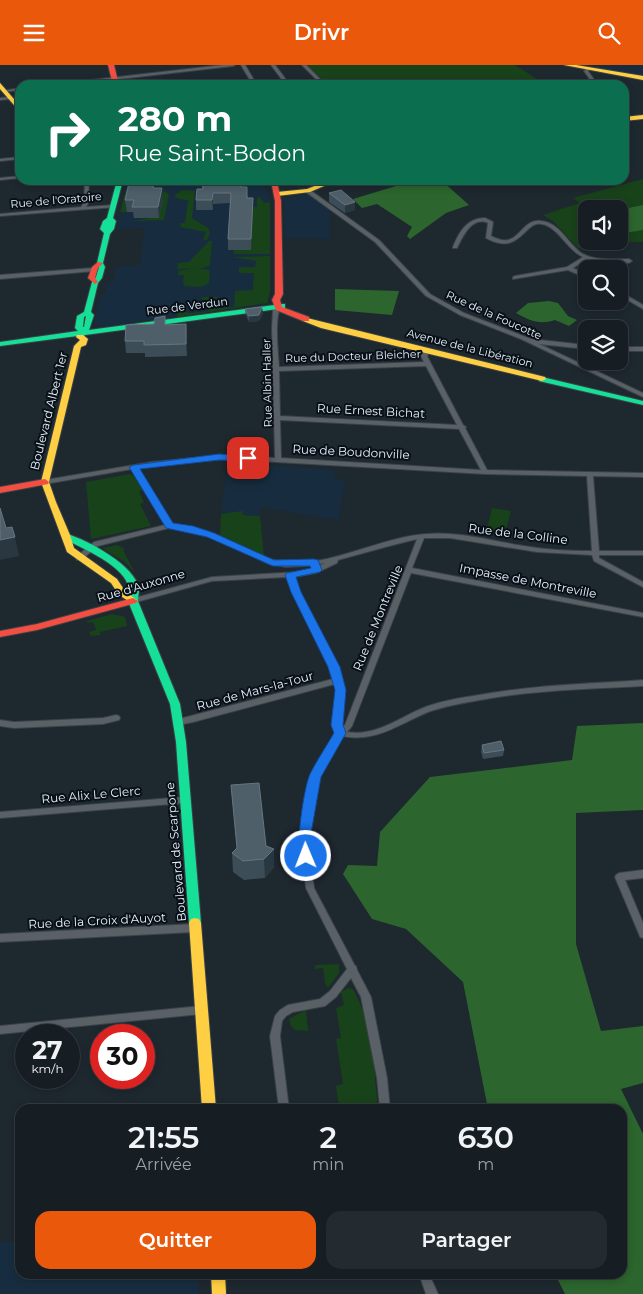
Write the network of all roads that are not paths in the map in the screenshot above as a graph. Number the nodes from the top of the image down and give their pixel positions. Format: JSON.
{"nodes":[{"id":1,"x":111,"y":65,"type":"edge"},
{"id":2,"x":233,"y":65,"type":"edge"},
{"id":3,"x":243,"y":65,"type":"edge"},
{"id":4,"x":273,"y":65,"type":"edge"},
{"id":5,"x":304,"y":65,"type":"edge"},
{"id":6,"x":567,"y":65,"type":"edge"},
{"id":7,"x":588,"y":69,"type":"junction"},
{"id":8,"x":643,"y":78,"type":"edge"},
{"id":9,"x":115,"y":80,"type":"edge"},
{"id":10,"x":130,"y":80,"type":"edge"},
{"id":11,"x":253,"y":80,"type":"edge"},
{"id":12,"x":284,"y":80,"type":"edge"},
{"id":13,"x":319,"y":80,"type":"edge"},
{"id":14,"x":592,"y":80,"type":"edge"},
{"id":15,"x":15,"y":90,"type":"edge"},
{"id":16,"x":2,"y":91,"type":"edge"},
{"id":17,"x":15,"y":105,"type":"edge"},
{"id":18,"x":643,"y":117,"type":"edge"},
{"id":19,"x":629,"y":118,"type":"edge"},
{"id":20,"x":15,"y":158,"type":"edge"},
{"id":21,"x":0,"y":160,"type":"edge"},
{"id":22,"x":15,"y":178,"type":"edge"},
{"id":23,"x":0,"y":179,"type":"edge"},
{"id":24,"x":87,"y":185,"type":"edge"},
{"id":25,"x":119,"y":185,"type":"edge"},
{"id":26,"x":274,"y":185,"type":"edge"},
{"id":27,"x":323,"y":185,"type":"edge"},
{"id":28,"x":308,"y":191,"type":"junction"},
{"id":29,"x":277,"y":194,"type":"junction"},
{"id":30,"x":114,"y":206,"type":"junction"},
{"id":31,"x":83,"y":207,"type":"junction"},
{"id":32,"x":0,"y":215,"type":"edge"},
{"id":33,"x":456,"y":247,"type":"dead end"},
{"id":34,"x":587,"y":257,"type":"junction"},
{"id":35,"x":629,"y":261,"type":"dead end"},
{"id":36,"x":96,"y":267,"type":"junction"},
{"id":37,"x":569,"y":268,"type":"junction"},
{"id":38,"x":578,"y":273,"type":"edge"},
{"id":39,"x":0,"y":277,"type":"edge"},
{"id":40,"x":515,"y":278,"type":"dead end"},
{"id":41,"x":628,"y":298,"type":"edge"},
{"id":42,"x":643,"y":307,"type":"edge"},
{"id":43,"x":286,"y":308,"type":"junction"},
{"id":44,"x":80,"y":337,"type":"junction"},
{"id":45,"x":529,"y":341,"type":"junction"},
{"id":46,"x":0,"y":344,"type":"edge"},
{"id":47,"x":578,"y":346,"type":"edge"},
{"id":48,"x":628,"y":349,"type":"edge"},
{"id":49,"x":643,"y":349,"type":"edge"},
{"id":50,"x":427,"y":351,"type":"junction"},
{"id":51,"x":428,"y":364,"type":"junction"},
{"id":52,"x":278,"y":369,"type":"junction"},
{"id":53,"x":643,"y":395,"type":"edge"},
{"id":54,"x":643,"y":403,"type":"edge"},
{"id":55,"x":278,"y":418,"type":"junction"},
{"id":56,"x":462,"y":427,"type":"junction"},
{"id":57,"x":278,"y":460,"type":"junction"},
{"id":58,"x":134,"y":467,"type":"junction"},
{"id":59,"x":485,"y":472,"type":"junction"},
{"id":60,"x":590,"y":474,"type":"junction"},
{"id":61,"x":643,"y":475,"type":"edge"},
{"id":62,"x":45,"y":481,"type":"junction"},
{"id":63,"x":0,"y":490,"type":"edge"},
{"id":64,"x":169,"y":526,"type":"junction"},
{"id":65,"x":67,"y":537,"type":"junction"},
{"id":66,"x":421,"y":537,"type":"junction"},
{"id":67,"x":90,"y":549,"type":"junction"},
{"id":68,"x":596,"y":553,"type":"junction"},
{"id":69,"x":643,"y":553,"type":"edge"},
{"id":70,"x":79,"y":558,"type":"junction"},
{"id":71,"x":315,"y":566,"type":"junction"},
{"id":72,"x":409,"y":570,"type":"junction"},
{"id":73,"x":290,"y":575,"type":"junction"},
{"id":74,"x":643,"y":585,"type":"edge"},
{"id":75,"x":133,"y":601,"type":"junction"},
{"id":76,"x":643,"y":615,"type":"edge"},
{"id":77,"x":0,"y":634,"type":"edge"},
{"id":78,"x":337,"y":681,"type":"junction"},
{"id":79,"x":643,"y":683,"type":"edge"},
{"id":80,"x":116,"y":718,"type":"dead end"},
{"id":81,"x":179,"y":721,"type":"junction"},
{"id":82,"x":0,"y":723,"type":"edge"},
{"id":83,"x":340,"y":733,"type":"junction"},
{"id":84,"x":184,"y":800,"type":"junction"},
{"id":85,"x":0,"y":815,"type":"edge"},
{"id":86,"x":643,"y":874,"type":"edge"},
{"id":87,"x":194,"y":928,"type":"junction"},
{"id":88,"x":643,"y":935,"type":"edge"},
{"id":89,"x":0,"y":938,"type":"edge"},
{"id":90,"x":352,"y":969,"type":"junction"},
{"id":91,"x":201,"y":1010,"type":"junction"},
{"id":92,"x":0,"y":1030,"type":"edge"},
{"id":93,"x":209,"y":1104,"type":"edge"},
{"id":94,"x":283,"y":1104,"type":"edge"},
{"id":95,"x":385,"y":1104,"type":"edge"},
{"id":96,"x":218,"y":1279,"type":"edge"},
{"id":97,"x":426,"y":1279,"type":"edge"},
{"id":98,"x":219,"y":1294,"type":"edge"},
{"id":99,"x":432,"y":1294,"type":"edge"}],
"edges":[{"from":1,"to":9,"type":"main road"},
{"from":2,"to":10,"type":"street"},
{"from":3,"to":11,"type":"street"},
{"from":4,"to":12,"type":"street"},
{"from":5,"to":13,"type":"street"},
{"from":6,"to":7,"type":"main road"},
{"from":7,"to":8,"type":"main road"},
{"from":7,"to":14,"type":"street"},
{"from":15,"to":16,"type":"street"},
{"from":16,"to":17,"type":"main road"},
{"from":18,"to":19,"type":"main road"},
{"from":20,"to":21,"type":"street"},
{"from":22,"to":23,"type":"street"},
{"from":24,"to":31,"type":"street"},
{"from":25,"to":30,"type":"main road","name":"Boulevard Albert 1er"},
{"from":26,"to":29,"type":"main road"},
{"from":27,"to":28,"type":"main road"},
{"from":28,"to":29,"type":"main road"},
{"from":28,"to":45,"type":"street","name":"Rue de la Foucotte"},
{"from":29,"to":43,"type":"main road"},
{"from":30,"to":31,"type":"street","name":"Rue de l'Oratoire"},
{"from":30,"to":36,"type":"main road","name":"Boulevard Albert 1er"},
{"from":31,"to":32,"type":"street","name":"Rue de l'Oratoire"},
{"from":33,"to":34,"type":"street"},
{"from":34,"to":35,"type":"street"},
{"from":34,"to":37,"type":"street"},
{"from":36,"to":39,"type":"street"},
{"from":36,"to":44,"type":"main road","name":"Boulevard Albert 1er"},
{"from":37,"to":38,"type":"street"},
{"from":37,"to":40,"type":"street"},
{"from":41,"to":42,"type":"street"},
{"from":43,"to":44,"type":"main road","name":"Rue de Verdun"},
{"from":43,"to":50,"type":"main road","name":"Avenue de la Libération"},
{"from":43,"to":52,"type":"street","name":"Rue Albin Haller"},
{"from":44,"to":46,"type":"main road","name":"Rue de Verdun"},
{"from":44,"to":62,"type":"main road","name":"Boulevard Albert 1er"},
{"from":45,"to":47,"type":"street"},
{"from":45,"to":53,"type":"street","name":"Rue de la Foucotte"},
{"from":48,"to":49,"type":"street"},
{"from":50,"to":51,"type":"street"},
{"from":50,"to":54,"type":"main road","name":"Avenue de la Libération"},
{"from":51,"to":52,"type":"street","name":"Rue du Docteur Bleicher"},
{"from":51,"to":56,"type":"street"},
{"from":52,"to":55,"type":"street","name":"Rue Albin Haller"},
{"from":55,"to":56,"type":"street","name":"Rue Ernest Bichat"},
{"from":55,"to":57,"type":"street","name":"Rue Albin Haller"},
{"from":56,"to":59,"type":"street"},
{"from":57,"to":58,"type":"street","name":"Rue de Boudonville"},
{"from":57,"to":59,"type":"street","name":"Rue de Boudonville"},
{"from":58,"to":62,"type":"street","name":"Rue de Boudonville"},
{"from":58,"to":64,"type":"street"},
{"from":59,"to":60,"type":"street","name":"Rue de Boudonville"},
{"from":60,"to":61,"type":"street","name":"Rue de Boudonville"},
{"from":60,"to":68,"type":"street"},
{"from":62,"to":63,"type":"main road","name":"Rue de Boudonville"},
{"from":62,"to":65,"type":"main road","name":"Boulevard Albert 1er"},
{"from":64,"to":67,"type":"street"},
{"from":64,"to":71,"type":"street"},
{"from":65,"to":67,"type":"main road"},
{"from":65,"to":70,"type":"main road","name":"Boulevard Albert 1er"},
{"from":66,"to":68,"type":"street","name":"Rue de la Colline"},
{"from":66,"to":71,"type":"street","name":"Rue de la Colline"},
{"from":66,"to":72,"type":"street","name":"Rue de Montreville"},
{"from":67,"to":70,"type":"street"},
{"from":67,"to":75,"type":"main road"},
{"from":68,"to":69,"type":"street","name":"Rue de la Colline"},
{"from":68,"to":74,"type":"street"},
{"from":70,"to":75,"type":"main road"},
{"from":71,"to":73,"type":"street","name":"Rue d'Auxonne"},
{"from":72,"to":76,"type":"street","name":"Impasse de Montreville"},
{"from":72,"to":83,"type":"street","name":"Rue de Montreville"},
{"from":73,"to":75,"type":"street","name":"Rue d'Auxonne"},
{"from":73,"to":78,"type":"street"},
{"from":75,"to":77,"type":"main road","name":"Rue d'Auxonne"},
{"from":75,"to":81,"type":"main road","name":"Boulevard de Scarpone"},
{"from":78,"to":81,"type":"street","name":"Rue de Mars-la-Tour"},
{"from":78,"to":83,"type":"street"},
{"from":79,"to":83,"type":"street"},
{"from":80,"to":82,"type":"street"},
{"from":81,"to":84,"type":"main road","name":"Boulevard de Scarpone"},
{"from":83,"to":90,"type":"street","name":"Rue de Montreville"},
{"from":84,"to":85,"type":"street","name":"Rue Alix Le Clerc"},
{"from":84,"to":87,"type":"main road","name":"Boulevard de Scarpone"},
{"from":86,"to":88,"type":"street"},
{"from":87,"to":89,"type":"street","name":"Rue de la Croix d'Auyot"},
{"from":87,"to":91,"type":"main road","name":"Boulevard de Scarpone"},
{"from":90,"to":94,"type":"street"},
{"from":90,"to":95,"type":"street","name":"Rue de Montreville"},
{"from":91,"to":92,"type":"street"},
{"from":91,"to":93,"type":"main road","name":"Boulevard de Scarpone"},
{"from":96,"to":98,"type":"main road"},
{"from":97,"to":99,"type":"street"}]}
